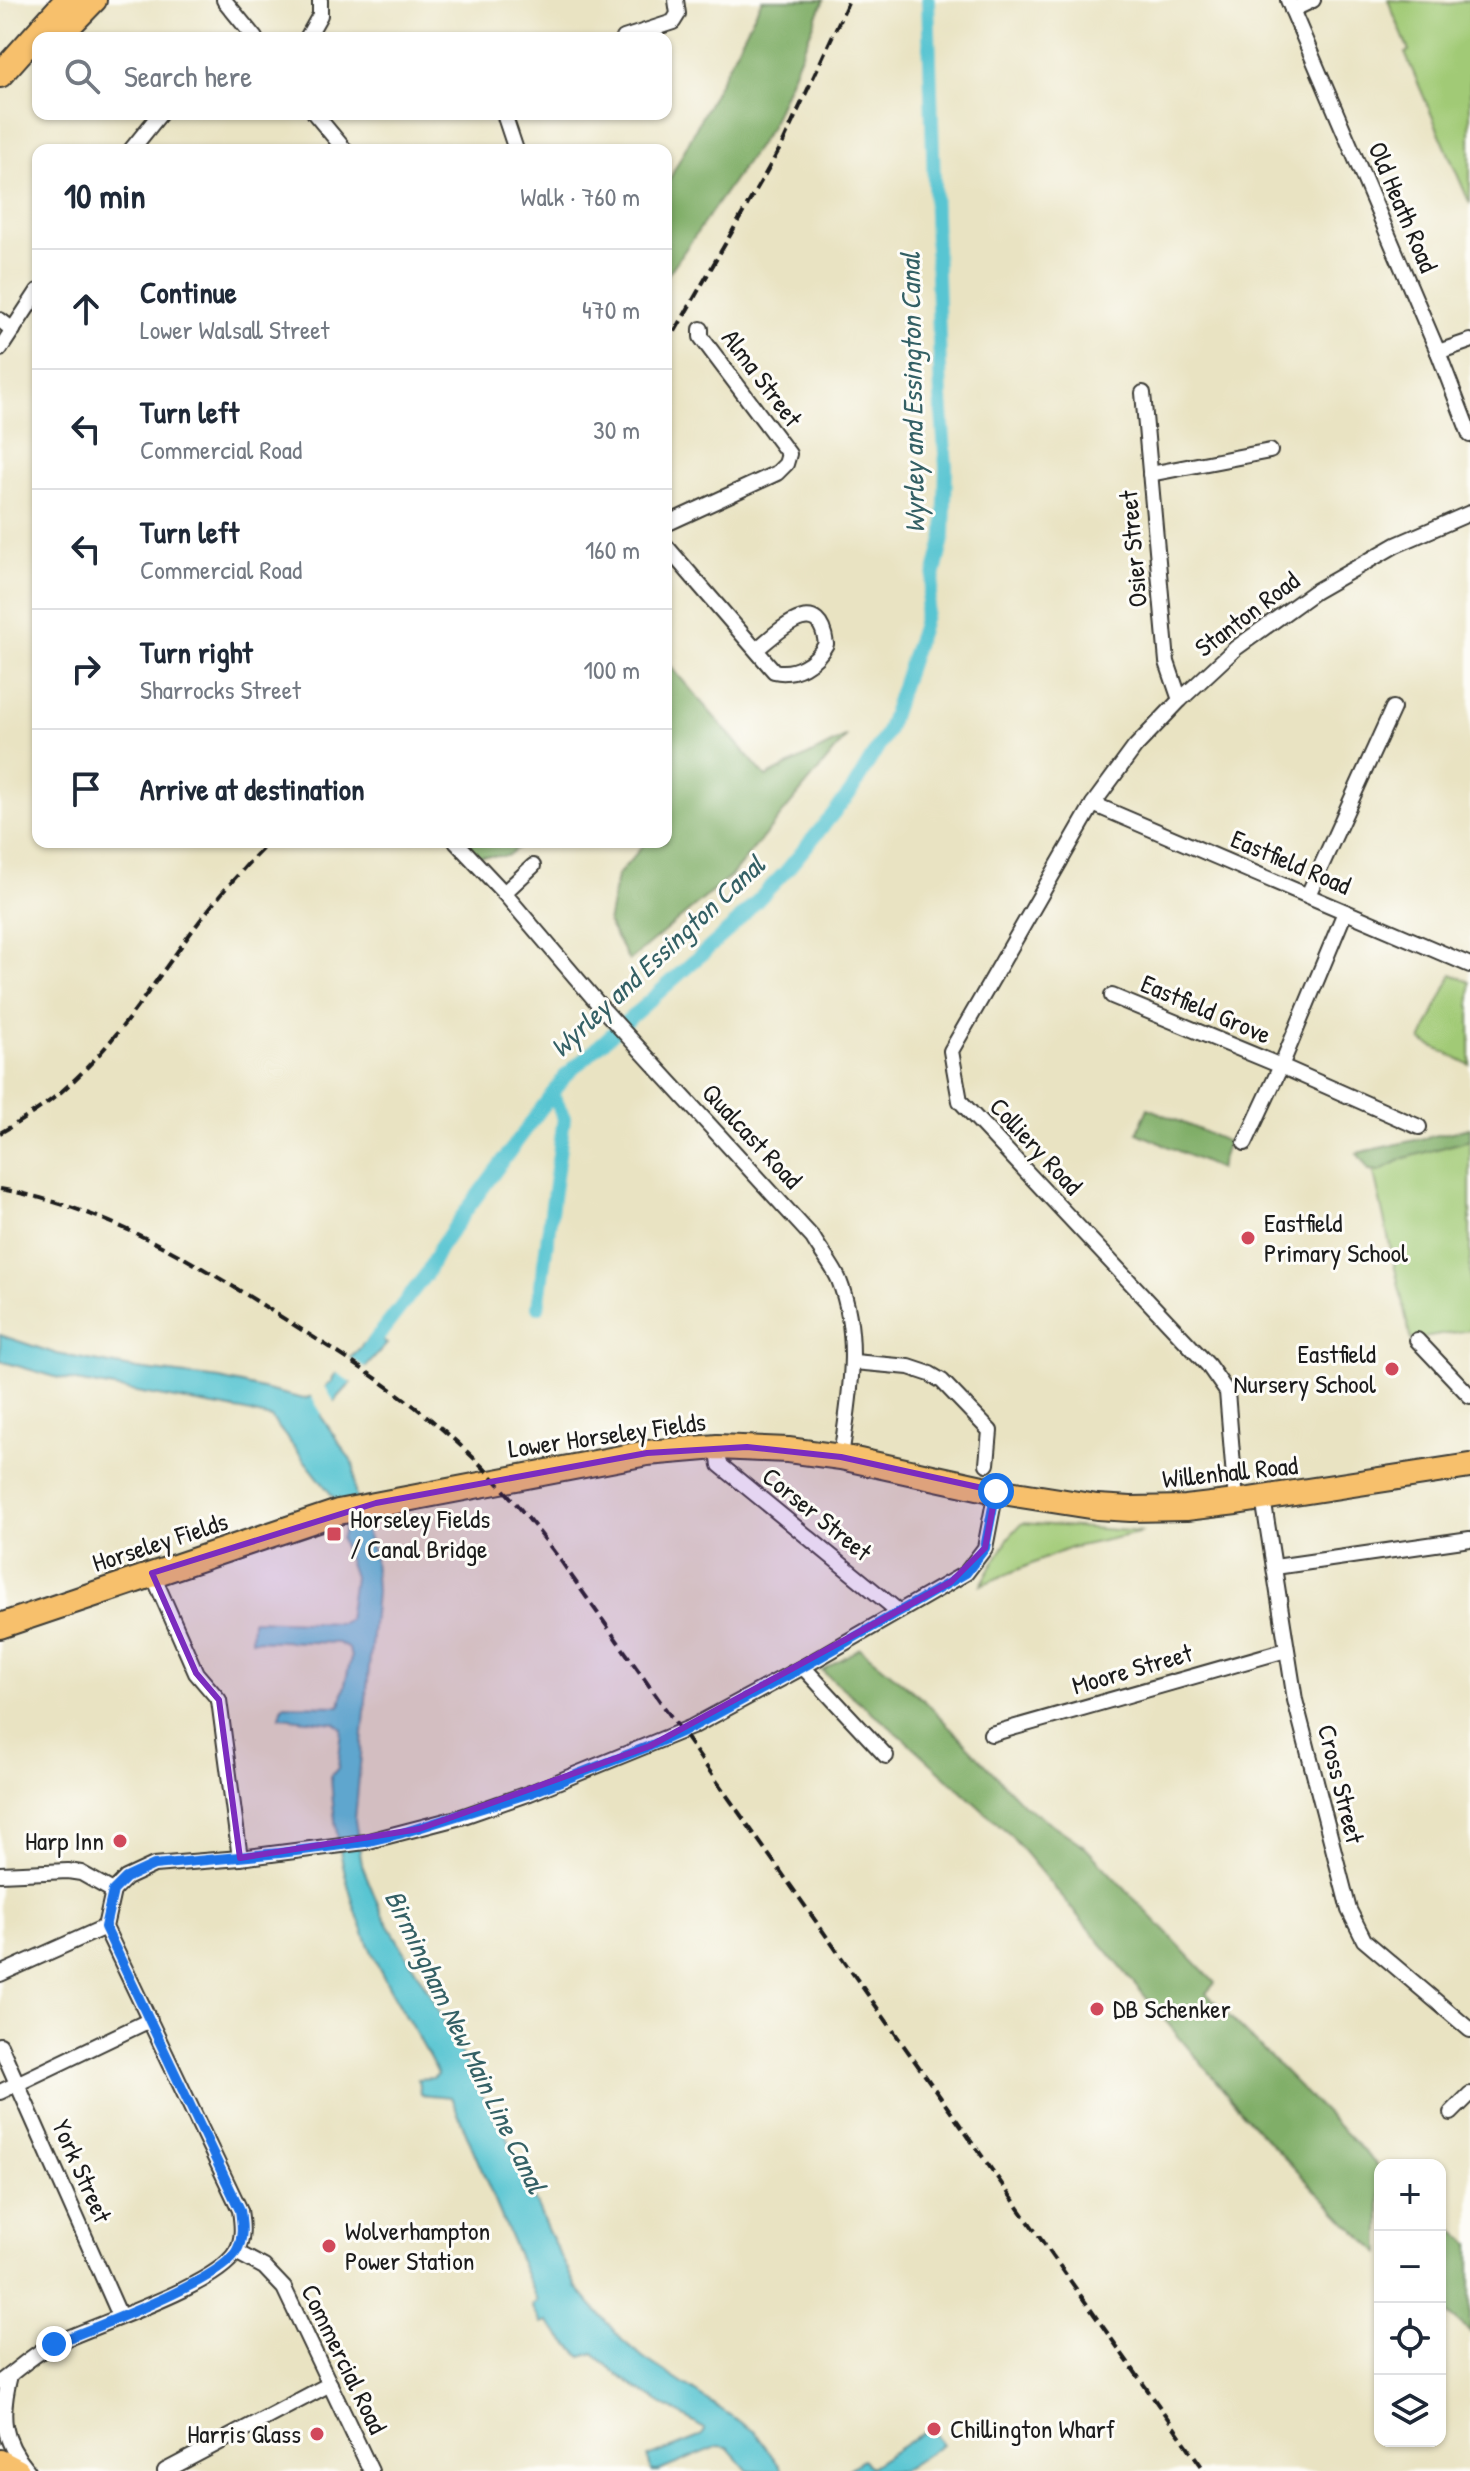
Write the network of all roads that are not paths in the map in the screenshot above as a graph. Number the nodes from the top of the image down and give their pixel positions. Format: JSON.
{"nodes":[{"id":1,"x":67,"y":0,"type":"edge"},
{"id":2,"x":94,"y":0,"type":"edge"},
{"id":3,"x":224,"y":0,"type":"edge"},
{"id":4,"x":320,"y":0,"type":"edge"},
{"id":5,"x":676,"y":0,"type":"edge"},
{"id":6,"x":1313,"y":0,"type":"edge"},
{"id":7,"x":1290,"y":5,"type":"edge"},
{"id":8,"x":38,"y":32,"type":"edge"},
{"id":9,"x":63,"y":32,"type":"edge"},
{"id":10,"x":250,"y":32,"type":"edge"},
{"id":11,"x":310,"y":32,"type":"edge"},
{"id":12,"x":642,"y":32,"type":"edge"},
{"id":13,"x":32,"y":39,"type":"edge"},
{"id":14,"x":32,"y":60,"type":"edge"},
{"id":15,"x":0,"y":75,"type":"edge"},
{"id":16,"x":0,"y":88,"type":"edge"},
{"id":17,"x":155,"y":120,"type":"edge"},
{"id":18,"x":320,"y":120,"type":"edge"},
{"id":19,"x":506,"y":120,"type":"edge"},
{"id":20,"x":136,"y":144,"type":"edge"},
{"id":21,"x":340,"y":144,"type":"edge"},
{"id":22,"x":514,"y":144,"type":"edge"},
{"id":23,"x":32,"y":300,"type":"edge"},
{"id":24,"x":0,"y":320,"type":"edge"},
{"id":25,"x":701,"y":329,"type":"dead end"},
{"id":26,"x":13,"y":330,"type":"junction"},
{"id":27,"x":1470,"y":341,"type":"edge"},
{"id":28,"x":0,"y":349,"type":"edge"},
{"id":29,"x":1438,"y":352,"type":"junction"},
{"id":30,"x":1143,"y":393,"type":"dead end"},
{"id":31,"x":1470,"y":435,"type":"edge"},
{"id":32,"x":1270,"y":451,"type":"dead end"},
{"id":33,"x":1150,"y":474,"type":"junction"},
{"id":34,"x":1470,"y":513,"type":"edge"},
{"id":35,"x":672,"y":521,"type":"edge"},
{"id":36,"x":672,"y":553,"type":"edge"},
{"id":37,"x":756,"y":650,"type":"junction"},
{"id":38,"x":1180,"y":700,"type":"junction"},
{"id":39,"x":1393,"y":708,"type":"dead end"},
{"id":40,"x":1093,"y":804,"type":"junction"},
{"id":41,"x":462,"y":848,"type":"edge"},
{"id":42,"x":533,"y":866,"type":"dead end"},
{"id":43,"x":504,"y":893,"type":"junction"},
{"id":44,"x":1308,"y":895,"type":"junction"},
{"id":45,"x":1345,"y":912,"type":"junction"},
{"id":46,"x":1470,"y":965,"type":"edge"},
{"id":47,"x":1112,"y":996,"type":"dead end"},
{"id":48,"x":1281,"y":1066,"type":"junction"},
{"id":49,"x":1419,"y":1127,"type":"dead end"},
{"id":50,"x":1245,"y":1143,"type":"dead end"},
{"id":51,"x":1417,"y":1340,"type":"dead end"},
{"id":52,"x":854,"y":1362,"type":"junction"},
{"id":53,"x":1470,"y":1396,"type":"edge"},
{"id":54,"x":717,"y":1447,"type":"junction"},
{"id":55,"x":841,"y":1457,"type":"junction"},
{"id":56,"x":987,"y":1464,"type":"dead end"},
{"id":57,"x":1470,"y":1466,"type":"edge"},
{"id":58,"x":996,"y":1491,"type":"junction"},
{"id":59,"x":1263,"y":1498,"type":"junction"},
{"id":60,"x":1236,"y":1502,"type":"junction"},
{"id":61,"x":338,"y":1512,"type":"joint"},
{"id":62,"x":1470,"y":1539,"type":"edge"},
{"id":63,"x":1275,"y":1567,"type":"junction"},
{"id":64,"x":152,"y":1573,"type":"junction"},
{"id":65,"x":898,"y":1611,"type":"junction"},
{"id":66,"x":0,"y":1626,"type":"edge"},
{"id":67,"x":1286,"y":1650,"type":"junction"},
{"id":68,"x":803,"y":1667,"type":"junction"},
{"id":69,"x":991,"y":1734,"type":"dead end"},
{"id":70,"x":886,"y":1756,"type":"dead end"},
{"id":71,"x":240,"y":1858,"type":"junction"},
{"id":72,"x":0,"y":1874,"type":"edge"},
{"id":73,"x":113,"y":1891,"type":"junction"},
{"id":74,"x":105,"y":1927,"type":"junction"},
{"id":75,"x":0,"y":1974,"type":"edge"},
{"id":76,"x":150,"y":2020,"type":"junction"},
{"id":77,"x":1470,"y":2030,"type":"edge"},
{"id":78,"x":0,"y":2045,"type":"edge"},
{"id":79,"x":18,"y":2084,"type":"junction"},
{"id":80,"x":0,"y":2092,"type":"edge"},
{"id":81,"x":1470,"y":2094,"type":"edge"},
{"id":82,"x":1451,"y":2113,"type":"dead end"},
{"id":83,"x":236,"y":2252,"type":"junction"},
{"id":84,"x":120,"y":2316,"type":"junction"},
{"id":85,"x":5,"y":2378,"type":"edge"},
{"id":86,"x":330,"y":2384,"type":"junction"},
{"id":87,"x":0,"y":2462,"type":"edge"},
{"id":88,"x":17,"y":2471,"type":"edge"},
{"id":89,"x":28,"y":2471,"type":"edge"},
{"id":90,"x":165,"y":2471,"type":"edge"},
{"id":91,"x":371,"y":2471,"type":"edge"}],
"edges":[{"from":1,"to":8,"type":"main road"},
{"from":2,"to":9,"type":"main road"},
{"from":3,"to":10,"type":"street"},
{"from":4,"to":11,"type":"street"},
{"from":5,"to":12,"type":"street"},
{"from":6,"to":7,"type":"street"},
{"from":7,"to":29,"type":"street","name":"Old Heath Road"},
{"from":13,"to":15,"type":"main road"},
{"from":14,"to":16,"type":"main road"},
{"from":17,"to":20,"type":"street"},
{"from":18,"to":21,"type":"street"},
{"from":19,"to":22,"type":"street"},
{"from":23,"to":26,"type":"street"},
{"from":24,"to":26,"type":"street"},
{"from":25,"to":35,"type":"street","name":"Alma Street"},
{"from":26,"to":28,"type":"street"},
{"from":27,"to":29,"type":"street"},
{"from":29,"to":31,"type":"street","name":"Old Heath Road"},
{"from":30,"to":33,"type":"street","name":"Osier Street"},
{"from":32,"to":33,"type":"street"},
{"from":33,"to":38,"type":"street","name":"Osier Street"},
{"from":34,"to":38,"type":"street","name":"Stanton Road"},
{"from":36,"to":37,"type":"street"},
{"from":37,"to":37,"type":"street"},
{"from":38,"to":40,"type":"street","name":"Stanton Road"},
{"from":39,"to":44,"type":"street"},
{"from":40,"to":44,"type":"street","name":"Eastfield Road"},
{"from":40,"to":60,"type":"street","name":"Colliery Road"},
{"from":41,"to":43,"type":"street","name":"Qualcast Road"},
{"from":42,"to":43,"type":"street"},
{"from":43,"to":52,"type":"street","name":"Qualcast Road"},
{"from":44,"to":45,"type":"street","name":"Eastfield Road"},
{"from":45,"to":46,"type":"street","name":"Eastfield Road"},
{"from":45,"to":48,"type":"street","name":"Eastfield Grove"},
{"from":47,"to":48,"type":"street","name":"Eastfield Grove"},
{"from":48,"to":49,"type":"street","name":"Eastfield Grove"},
{"from":48,"to":50,"type":"street","name":"Eastfield Grove"},
{"from":51,"to":53,"type":"street"},
{"from":52,"to":55,"type":"street","name":"Qualcast Road"},
{"from":52,"to":56,"type":"street"},
{"from":54,"to":55,"type":"main road","name":"Lower Horseley Fields"},
{"from":54,"to":61,"type":"main road","name":"Lower Horseley Fields"},
{"from":54,"to":65,"type":"street","name":"Corser Street"},
{"from":55,"to":58,"type":"main road","name":"Lower Horseley Fields"},
{"from":57,"to":59,"type":"main road","name":"Willenhall Road"},
{"from":58,"to":60,"type":"main road","name":"Willenhall Road"},
{"from":58,"to":65,"type":"street"},
{"from":59,"to":60,"type":"main road","name":"Willenhall Road"},
{"from":59,"to":63,"type":"street","name":"Cross Street"},
{"from":61,"to":64,"type":"main road","name":"Horseley Fields"},
{"from":62,"to":63,"type":"street"},
{"from":63,"to":67,"type":"street","name":"Cross Street"},
{"from":64,"to":66,"type":"main road","name":"Horseley Fields"},
{"from":64,"to":71,"type":"street"},
{"from":65,"to":68,"type":"street"},
{"from":67,"to":69,"type":"street","name":"Moore Street"},
{"from":67,"to":77,"type":"street","name":"Cross Street"},
{"from":68,"to":70,"type":"street"},
{"from":68,"to":71,"type":"street"},
{"from":71,"to":73,"type":"street"},
{"from":72,"to":73,"type":"street"},
{"from":73,"to":74,"type":"street"},
{"from":74,"to":75,"type":"street"},
{"from":74,"to":76,"type":"street"},
{"from":76,"to":79,"type":"street"},
{"from":76,"to":83,"type":"street"},
{"from":78,"to":79,"type":"street","name":"York Street"},
{"from":79,"to":80,"type":"street"},
{"from":79,"to":84,"type":"street","name":"York Street"},
{"from":81,"to":82,"type":"street"},
{"from":83,"to":84,"type":"street"},
{"from":83,"to":86,"type":"street","name":"Commercial Road"},
{"from":84,"to":85,"type":"street"},
{"from":85,"to":89,"type":"street"},
{"from":86,"to":90,"type":"street"},
{"from":86,"to":91,"type":"street","name":"Commercial Road"},
{"from":87,"to":88,"type":"main road"}]}
